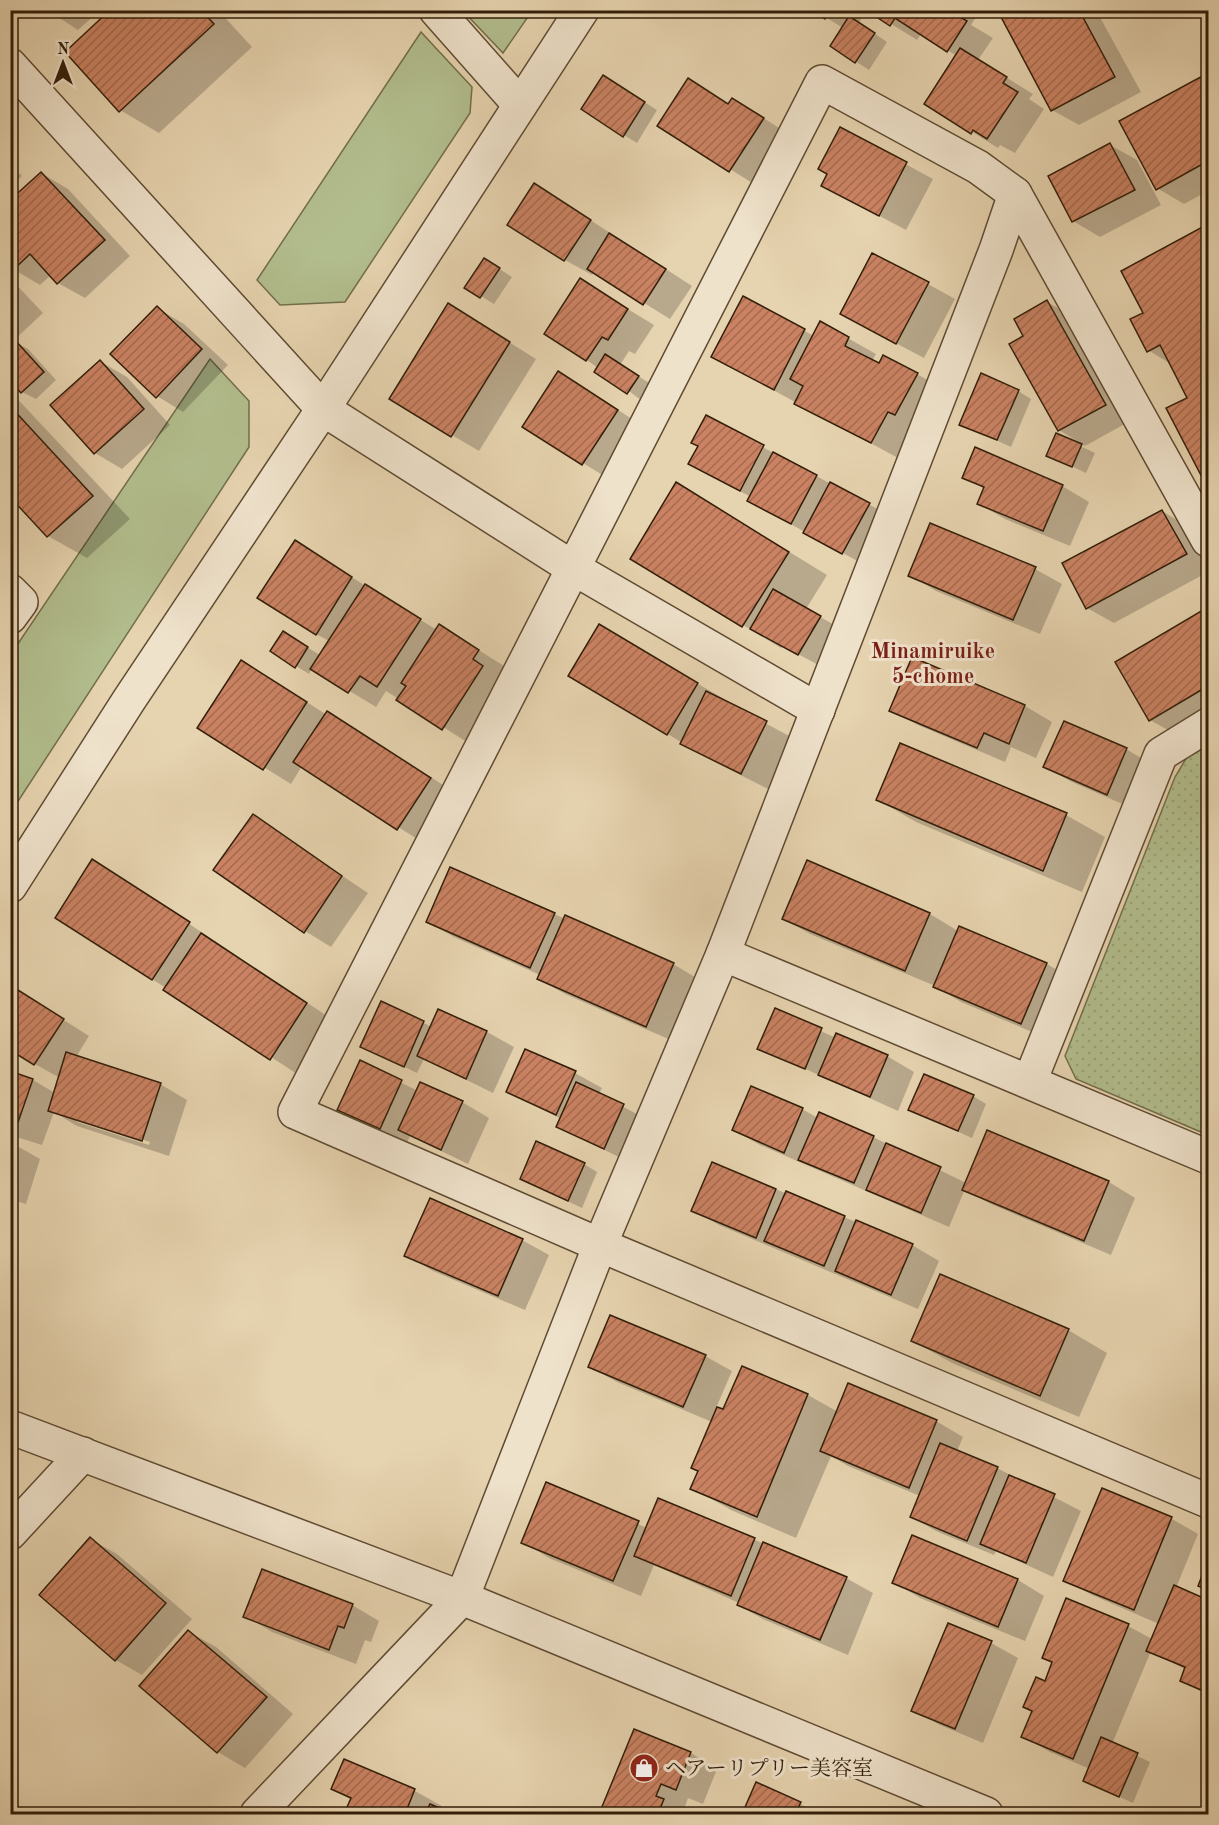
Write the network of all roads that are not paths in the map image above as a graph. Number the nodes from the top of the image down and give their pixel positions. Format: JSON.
{"nodes":[{"id":1,"x":436,"y":10,"type":"edge"},
{"id":2,"x":582,"y":10,"type":"edge"},
{"id":3,"x":10,"y":65,"type":"edge"},
{"id":4,"x":520,"y":105,"type":"junction"},
{"id":5,"x":1015,"y":194,"type":"junction"},
{"id":6,"x":323,"y":409,"type":"junction"},
{"id":7,"x":1209,"y":540,"type":"edge"},
{"id":8,"x":573,"y":568,"type":"junction"},
{"id":9,"x":10,"y":591,"type":"edge"},
{"id":10,"x":10,"y":617,"type":"edge"},
{"id":11,"x":818,"y":710,"type":"junction"},
{"id":12,"x":1209,"y":726,"type":"edge"},
{"id":13,"x":10,"y":886,"type":"edge"},
{"id":14,"x":723,"y":954,"type":"junction"},
{"id":15,"x":1030,"y":1081,"type":"junction"},
{"id":16,"x":1209,"y":1157,"type":"edge"},
{"id":17,"x":600,"y":1245,"type":"junction"},
{"id":18,"x":10,"y":1427,"type":"edge"},
{"id":19,"x":82,"y":1454,"type":"junction"},
{"id":20,"x":1209,"y":1501,"type":"edge"},
{"id":21,"x":10,"y":1533,"type":"edge"},
{"id":22,"x":462,"y":1598,"type":"junction"},
{"id":23,"x":257,"y":1815,"type":"edge"},
{"id":24,"x":986,"y":1815,"type":"edge"}],
"edges":[{"from":1,"to":4,"type":"street"},
{"from":2,"to":4,"type":"street"},
{"from":3,"to":6,"type":"street"},
{"from":4,"to":6,"type":"street"},
{"from":5,"to":7,"type":"street"},
{"from":5,"to":8,"type":"street"},
{"from":5,"to":11,"type":"street"},
{"from":6,"to":8,"type":"street"},
{"from":6,"to":13,"type":"street"},
{"from":8,"to":11,"type":"street"},
{"from":8,"to":17,"type":"street"},
{"from":9,"to":10,"type":"street"},
{"from":11,"to":14,"type":"street"},
{"from":12,"to":15,"type":"street"},
{"from":14,"to":15,"type":"street"},
{"from":14,"to":17,"type":"street"},
{"from":15,"to":16,"type":"street"},
{"from":17,"to":20,"type":"street"},
{"from":17,"to":22,"type":"street"},
{"from":18,"to":19,"type":"street"},
{"from":19,"to":21,"type":"street"},
{"from":19,"to":22,"type":"street"},
{"from":22,"to":23,"type":"street"},
{"from":22,"to":24,"type":"street"}]}
